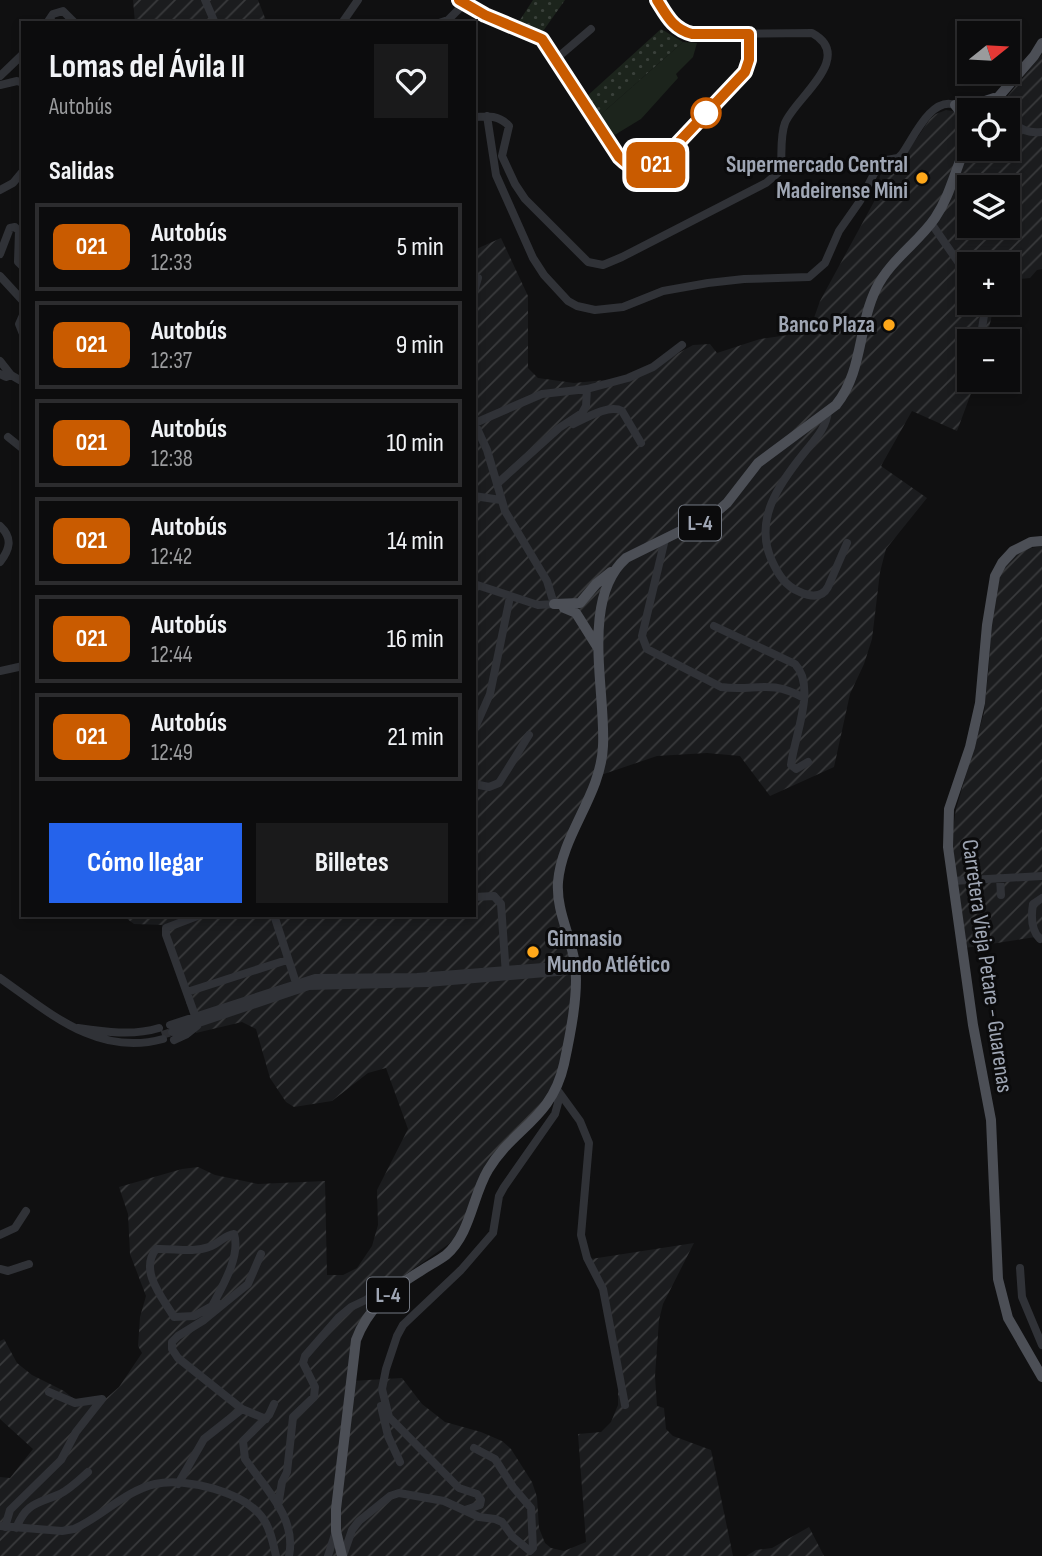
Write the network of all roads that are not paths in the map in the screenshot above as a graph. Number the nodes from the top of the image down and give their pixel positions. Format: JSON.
{"nodes":[{"id":1,"x":205,"y":0,"type":"edge"},
{"id":2,"x":358,"y":0,"type":"edge"},
{"id":3,"x":657,"y":0,"type":"edge"},
{"id":4,"x":464,"y":1,"type":"edge"},
{"id":5,"x":48,"y":21,"type":"edge"},
{"id":6,"x":73,"y":21,"type":"edge"},
{"id":7,"x":214,"y":21,"type":"edge"},
{"id":8,"x":343,"y":21,"type":"edge"},
{"id":9,"x":445,"y":21,"type":"edge"},
{"id":10,"x":591,"y":29,"type":"dead end"},
{"id":11,"x":749,"y":34,"type":"junction"},
{"id":12,"x":1042,"y":45,"type":"edge"},
{"id":13,"x":21,"y":56,"type":"edge"},
{"id":14,"x":557,"y":58,"type":"junction"},
{"id":15,"x":0,"y":76,"type":"edge"},
{"id":16,"x":21,"y":80,"type":"edge"},
{"id":17,"x":0,"y":85,"type":"edge"},
{"id":18,"x":998,"y":96,"type":"joint"},
{"id":19,"x":955,"y":104,"type":"junction"},
{"id":20,"x":957,"y":107,"type":"edge"},
{"id":21,"x":487,"y":116,"type":"junction"},
{"id":22,"x":476,"y":117,"type":"edge"},
{"id":23,"x":1020,"y":128,"type":"edge"},
{"id":24,"x":1042,"y":132,"type":"edge"},
{"id":25,"x":960,"y":161,"type":"edge"},
{"id":26,"x":21,"y":173,"type":"edge"},
{"id":27,"x":0,"y":190,"type":"edge"},
{"id":28,"x":931,"y":223,"type":"junction"},
{"id":29,"x":0,"y":254,"type":"edge"},
{"id":30,"x":957,"y":260,"type":"edge"},
{"id":31,"x":21,"y":265,"type":"edge"},
{"id":32,"x":0,"y":276,"type":"edge"},
{"id":33,"x":478,"y":278,"type":"dead end"},
{"id":34,"x":476,"y":285,"type":"edge"},
{"id":35,"x":21,"y":299,"type":"edge"},
{"id":36,"x":682,"y":345,"type":"dead end"},
{"id":37,"x":0,"y":361,"type":"edge"},
{"id":38,"x":0,"y":374,"type":"edge"},
{"id":39,"x":11,"y":374,"type":"junction"},
{"id":40,"x":21,"y":381,"type":"edge"},
{"id":41,"x":587,"y":389,"type":"junction"},
{"id":42,"x":828,"y":411,"type":"junction"},
{"id":43,"x":476,"y":423,"type":"edge"},
{"id":44,"x":476,"y":425,"type":"edge"},
{"id":45,"x":557,"y":430,"type":"junction"},
{"id":46,"x":8,"y":436,"type":"dead end"},
{"id":47,"x":641,"y":443,"type":"dead end"},
{"id":48,"x":21,"y":447,"type":"edge"},
{"id":49,"x":498,"y":483,"type":"junction"},
{"id":50,"x":476,"y":496,"type":"edge"},
{"id":51,"x":501,"y":500,"type":"junction"},
{"id":52,"x":0,"y":526,"type":"edge"},
{"id":53,"x":665,"y":539,"type":"junction"},
{"id":54,"x":1042,"y":541,"type":"edge"},
{"id":55,"x":847,"y":543,"type":"dead end"},
{"id":56,"x":0,"y":562,"type":"edge"},
{"id":57,"x":615,"y":570,"type":"junction"},
{"id":58,"x":476,"y":585,"type":"edge"},
{"id":59,"x":510,"y":597,"type":"junction"},
{"id":60,"x":554,"y":604,"type":"junction"},
{"id":61,"x":714,"y":626,"type":"dead end"},
{"id":62,"x":600,"y":651,"type":"junction"},
{"id":63,"x":21,"y":666,"type":"edge"},
{"id":64,"x":0,"y":671,"type":"edge"},
{"id":65,"x":804,"y":698,"type":"junction"},
{"id":66,"x":476,"y":725,"type":"edge"},
{"id":67,"x":529,"y":735,"type":"dead end"},
{"id":68,"x":808,"y":762,"type":"dead end"},
{"id":69,"x":476,"y":785,"type":"edge"},
{"id":70,"x":1000,"y":878,"type":"junction"},
{"id":71,"x":1042,"y":878,"type":"edge"},
{"id":72,"x":952,"y":881,"type":"junction"},
{"id":73,"x":1001,"y":895,"type":"dead end"},
{"id":74,"x":476,"y":897,"type":"edge"},
{"id":75,"x":1042,"y":898,"type":"edge"},
{"id":76,"x":195,"y":917,"type":"edge"},
{"id":77,"x":275,"y":917,"type":"edge"},
{"id":78,"x":1040,"y":939,"type":"edge"},
{"id":79,"x":287,"y":960,"type":"junction"},
{"id":80,"x":575,"y":967,"type":"junction"},
{"id":81,"x":506,"y":974,"type":"junction"},
{"id":82,"x":0,"y":978,"type":"edge"},
{"id":83,"x":297,"y":986,"type":"junction"},
{"id":84,"x":187,"y":992,"type":"junction"},
{"id":85,"x":194,"y":1022,"type":"junction"},
{"id":86,"x":75,"y":1027,"type":"junction"},
{"id":87,"x":556,"y":1088,"type":"junction"},
{"id":88,"x":26,"y":1211,"type":"dead end"},
{"id":89,"x":0,"y":1235,"type":"edge"},
{"id":90,"x":261,"y":1254,"type":"dead end"},
{"id":91,"x":29,"y":1264,"type":"dead end"},
{"id":92,"x":1020,"y":1268,"type":"dead end"},
{"id":93,"x":0,"y":1269,"type":"edge"},
{"id":94,"x":401,"y":1283,"type":"junction"},
{"id":95,"x":222,"y":1304,"type":"junction"},
{"id":96,"x":212,"y":1306,"type":"junction"},
{"id":97,"x":1042,"y":1345,"type":"edge"},
{"id":98,"x":1042,"y":1376,"type":"edge"},
{"id":99,"x":382,"y":1390,"type":"junction"},
{"id":100,"x":49,"y":1392,"type":"dead end"},
{"id":101,"x":274,"y":1404,"type":"dead end"},
{"id":102,"x":625,"y":1405,"type":"dead end"},
{"id":103,"x":242,"y":1409,"type":"junction"},
{"id":104,"x":266,"y":1419,"type":"junction"},
{"id":105,"x":474,"y":1448,"type":"dead end"},
{"id":106,"x":400,"y":1462,"type":"dead end"},
{"id":107,"x":88,"y":1472,"type":"dead end"},
{"id":108,"x":178,"y":1484,"type":"junction"},
{"id":109,"x":278,"y":1506,"type":"junction"},
{"id":110,"x":465,"y":1510,"type":"junction"},
{"id":111,"x":3,"y":1526,"type":"edge"},
{"id":112,"x":16,"y":1528,"type":"junction"},
{"id":113,"x":336,"y":1531,"type":"junction"},
{"id":114,"x":276,"y":1556,"type":"edge"},
{"id":115,"x":289,"y":1556,"type":"edge"},
{"id":116,"x":328,"y":1556,"type":"edge"},
{"id":117,"x":343,"y":1556,"type":"edge"}],
"edges":[{"from":1,"to":7,"type":"street"},
{"from":2,"to":8,"type":"street"},
{"from":3,"to":11,"type":"street"},
{"from":4,"to":9,"type":"street"},
{"from":4,"to":14,"type":"street"},
{"from":5,"to":6,"type":"street"},
{"from":10,"to":14,"type":"street"},
{"from":11,"to":14,"type":"street"},
{"from":11,"to":21,"type":"street"},
{"from":12,"to":18,"type":"main road"},
{"from":13,"to":15,"type":"street"},
{"from":16,"to":17,"type":"street"},
{"from":18,"to":19,"type":"main road"},
{"from":19,"to":20,"type":"main road"},
{"from":19,"to":21,"type":"street"},
{"from":21,"to":22,"type":"street"},
{"from":23,"to":24,"type":"street"},
{"from":25,"to":28,"type":"main road","number":"L-4"},
{"from":26,"to":27,"type":"street"},
{"from":28,"to":30,"type":"street"},
{"from":28,"to":42,"type":"main road","number":"L-4"},
{"from":29,"to":31,"type":"street"},
{"from":32,"to":35,"type":"street"},
{"from":33,"to":34,"type":"street"},
{"from":36,"to":41,"type":"street"},
{"from":37,"to":39,"type":"street"},
{"from":38,"to":39,"type":"street"},
{"from":39,"to":40,"type":"street"},
{"from":41,"to":43,"type":"street"},
{"from":41,"to":45,"type":"street"},
{"from":42,"to":53,"type":"main road","number":"L-4"},
{"from":42,"to":55,"type":"street"},
{"from":44,"to":49,"type":"street"},
{"from":45,"to":47,"type":"street"},
{"from":45,"to":49,"type":"street"},
{"from":46,"to":48,"type":"street"},
{"from":49,"to":51,"type":"street"},
{"from":50,"to":51,"type":"street"},
{"from":51,"to":60,"type":"street"},
{"from":52,"to":56,"type":"street"},
{"from":53,"to":57,"type":"main road","number":"L-4"},
{"from":53,"to":65,"type":"street"},
{"from":54,"to":72,"type":"main road","name":"Carretera Vieja Petare - Guarenas"},
{"from":57,"to":60,"type":"main road"},
{"from":57,"to":62,"type":"main road","number":"L-4"},
{"from":58,"to":59,"type":"street"},
{"from":59,"to":60,"type":"street"},
{"from":59,"to":66,"type":"street"},
{"from":60,"to":62,"type":"main road"},
{"from":61,"to":65,"type":"street"},
{"from":62,"to":80,"type":"main road","number":"L-4"},
{"from":63,"to":64,"type":"street"},
{"from":65,"to":68,"type":"street"},
{"from":67,"to":69,"type":"street"},
{"from":70,"to":71,"type":"street"},
{"from":70,"to":72,"type":"street"},
{"from":70,"to":73,"type":"street"},
{"from":72,"to":98,"type":"main road","name":"Carretera Vieja Petare - Guarenas"},
{"from":74,"to":81,"type":"street"},
{"from":75,"to":78,"type":"street"},
{"from":76,"to":84,"type":"street"},
{"from":77,"to":79,"type":"street"},
{"from":79,"to":83,"type":"street"},
{"from":79,"to":84,"type":"street"},
{"from":80,"to":81,"type":"street"},
{"from":80,"to":87,"type":"main road","number":"L-4"},
{"from":81,"to":83,"type":"street"},
{"from":82,"to":86,"type":"street"},
{"from":83,"to":85,"type":"street"},
{"from":84,"to":85,"type":"street"},
{"from":85,"to":85,"type":"street"},
{"from":86,"to":86,"type":"street"},
{"from":87,"to":94,"type":"main road","number":"L-4"},
{"from":87,"to":99,"type":"street"},
{"from":87,"to":102,"type":"street"},
{"from":88,"to":89,"type":"street"},
{"from":90,"to":95,"type":"street"},
{"from":91,"to":93,"type":"street"},
{"from":92,"to":97,"type":"street"},
{"from":94,"to":109,"type":"street"},
{"from":94,"to":113,"type":"main road","number":"L-4"},
{"from":95,"to":96,"type":"street"},
{"from":95,"to":103,"type":"street"},
{"from":96,"to":96,"type":"street"},
{"from":99,"to":106,"type":"street"},
{"from":99,"to":110,"type":"street"},
{"from":100,"to":111,"type":"street"},
{"from":101,"to":104,"type":"street"},
{"from":103,"to":104,"type":"street"},
{"from":103,"to":108,"type":"street"},
{"from":104,"to":109,"type":"street"},
{"from":105,"to":110,"type":"street"},
{"from":107,"to":112,"type":"street"},
{"from":108,"to":112,"type":"street"},
{"from":108,"to":114,"type":"street"},
{"from":109,"to":115,"type":"street"},
{"from":110,"to":117,"type":"street"},
{"from":111,"to":112,"type":"street"},
{"from":113,"to":116,"type":"street"},
{"from":113,"to":117,"type":"main road","number":"L-4"}]}
